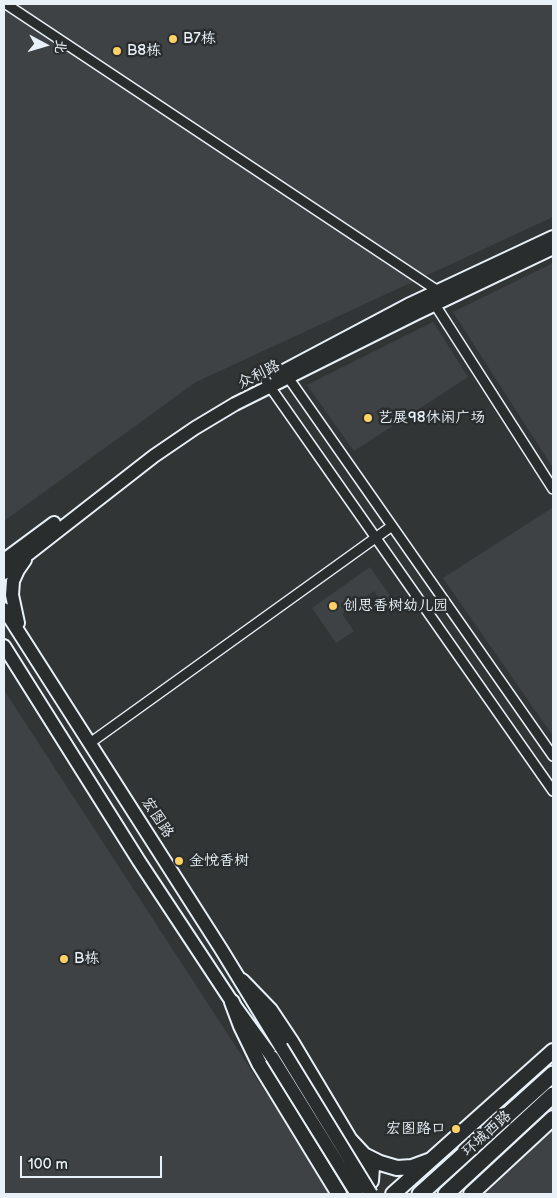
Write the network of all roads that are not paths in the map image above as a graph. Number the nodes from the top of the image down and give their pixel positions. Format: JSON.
{"nodes":[{"id":1,"x":6,"y":4,"type":"edge"},
{"id":2,"x":553,"y":237,"type":"edge"},
{"id":3,"x":553,"y":248,"type":"edge"},
{"id":4,"x":434,"y":297,"type":"junction"},
{"id":5,"x":286,"y":375,"type":"junction"},
{"id":6,"x":268,"y":384,"type":"junction"},
{"id":7,"x":553,"y":490,"type":"edge"},
{"id":8,"x":392,"y":526,"type":"junction"},
{"id":9,"x":376,"y":538,"type":"junction"},
{"id":10,"x":29,"y":547,"type":"junction"},
{"id":11,"x":4,"y":551,"type":"edge"},
{"id":12,"x":4,"y":560,"type":"edge"},
{"id":13,"x":4,"y":573,"type":"edge"},
{"id":14,"x":4,"y":609,"type":"edge"},
{"id":15,"x":25,"y":642,"type":"junction"},
{"id":16,"x":5,"y":648,"type":"edge"},
{"id":17,"x":90,"y":743,"type":"junction"},
{"id":18,"x":553,"y":756,"type":"edge"},
{"id":19,"x":553,"y":791,"type":"edge"},
{"id":20,"x":242,"y":981,"type":"junction"},
{"id":21,"x":232,"y":1002,"type":"junction"},
{"id":22,"x":553,"y":1051,"type":"edge"},
{"id":23,"x":553,"y":1074,"type":"edge"},
{"id":24,"x":553,"y":1095,"type":"edge"},
{"id":25,"x":553,"y":1118,"type":"edge"},
{"id":26,"x":364,"y":1154,"type":"junction"},
{"id":27,"x":432,"y":1160,"type":"junction"},
{"id":28,"x":330,"y":1179,"type":"junction"},
{"id":29,"x":339,"y":1194,"type":"edge"},
{"id":30,"x":357,"y":1194,"type":"edge"},
{"id":31,"x":371,"y":1194,"type":"edge"},
{"id":32,"x":393,"y":1194,"type":"edge"},
{"id":33,"x":420,"y":1194,"type":"edge"},
{"id":34,"x":446,"y":1194,"type":"edge"},
{"id":35,"x":471,"y":1194,"type":"edge"}],
"edges":[{"from":1,"to":4,"type":"street"},
{"from":2,"to":4,"type":"main road","name":"众利路"},
{"from":3,"to":4,"type":"main road","name":"众利路"},
{"from":4,"to":5,"type":"main road","name":"众利路"},
{"from":4,"to":7,"type":"street"},
{"from":5,"to":6,"type":"main road","name":"众利路"},
{"from":5,"to":8,"type":"street"},
{"from":6,"to":9,"type":"street"},
{"from":6,"to":10,"type":"main road","name":"众利路"},
{"from":8,"to":9,"type":"street"},
{"from":8,"to":18,"type":"street"},
{"from":9,"to":17,"type":"street"},
{"from":9,"to":19,"type":"street"},
{"from":10,"to":11,"type":"main road"},
{"from":10,"to":12,"type":"main road","name":"众利路"},
{"from":10,"to":13,"type":"main road","name":"众利路"},
{"from":10,"to":15,"type":"main road"},
{"from":14,"to":15,"type":"main road","name":"宏图路"},
{"from":15,"to":17,"type":"main road","name":"宏图路"},
{"from":16,"to":21,"type":"main road"},
{"from":17,"to":20,"type":"main road","name":"宏图路"},
{"from":20,"to":26,"type":"main road"},
{"from":20,"to":31,"type":"main road","name":"宏图路","bridge":true},
{"from":21,"to":28,"type":"main road"},
{"from":21,"to":30,"type":"main road","bridge":true},
{"from":22,"to":27,"type":"main road"},
{"from":23,"to":33,"type":"highway","name":"环城西路"},
{"from":24,"to":34,"type":"highway","name":"环城西路"},
{"from":25,"to":35,"type":"main road"},
{"from":26,"to":27,"type":"main road"},
{"from":26,"to":28,"type":"main road"},
{"from":27,"to":32,"type":"main road"},
{"from":28,"to":29,"type":"main road"}]}
